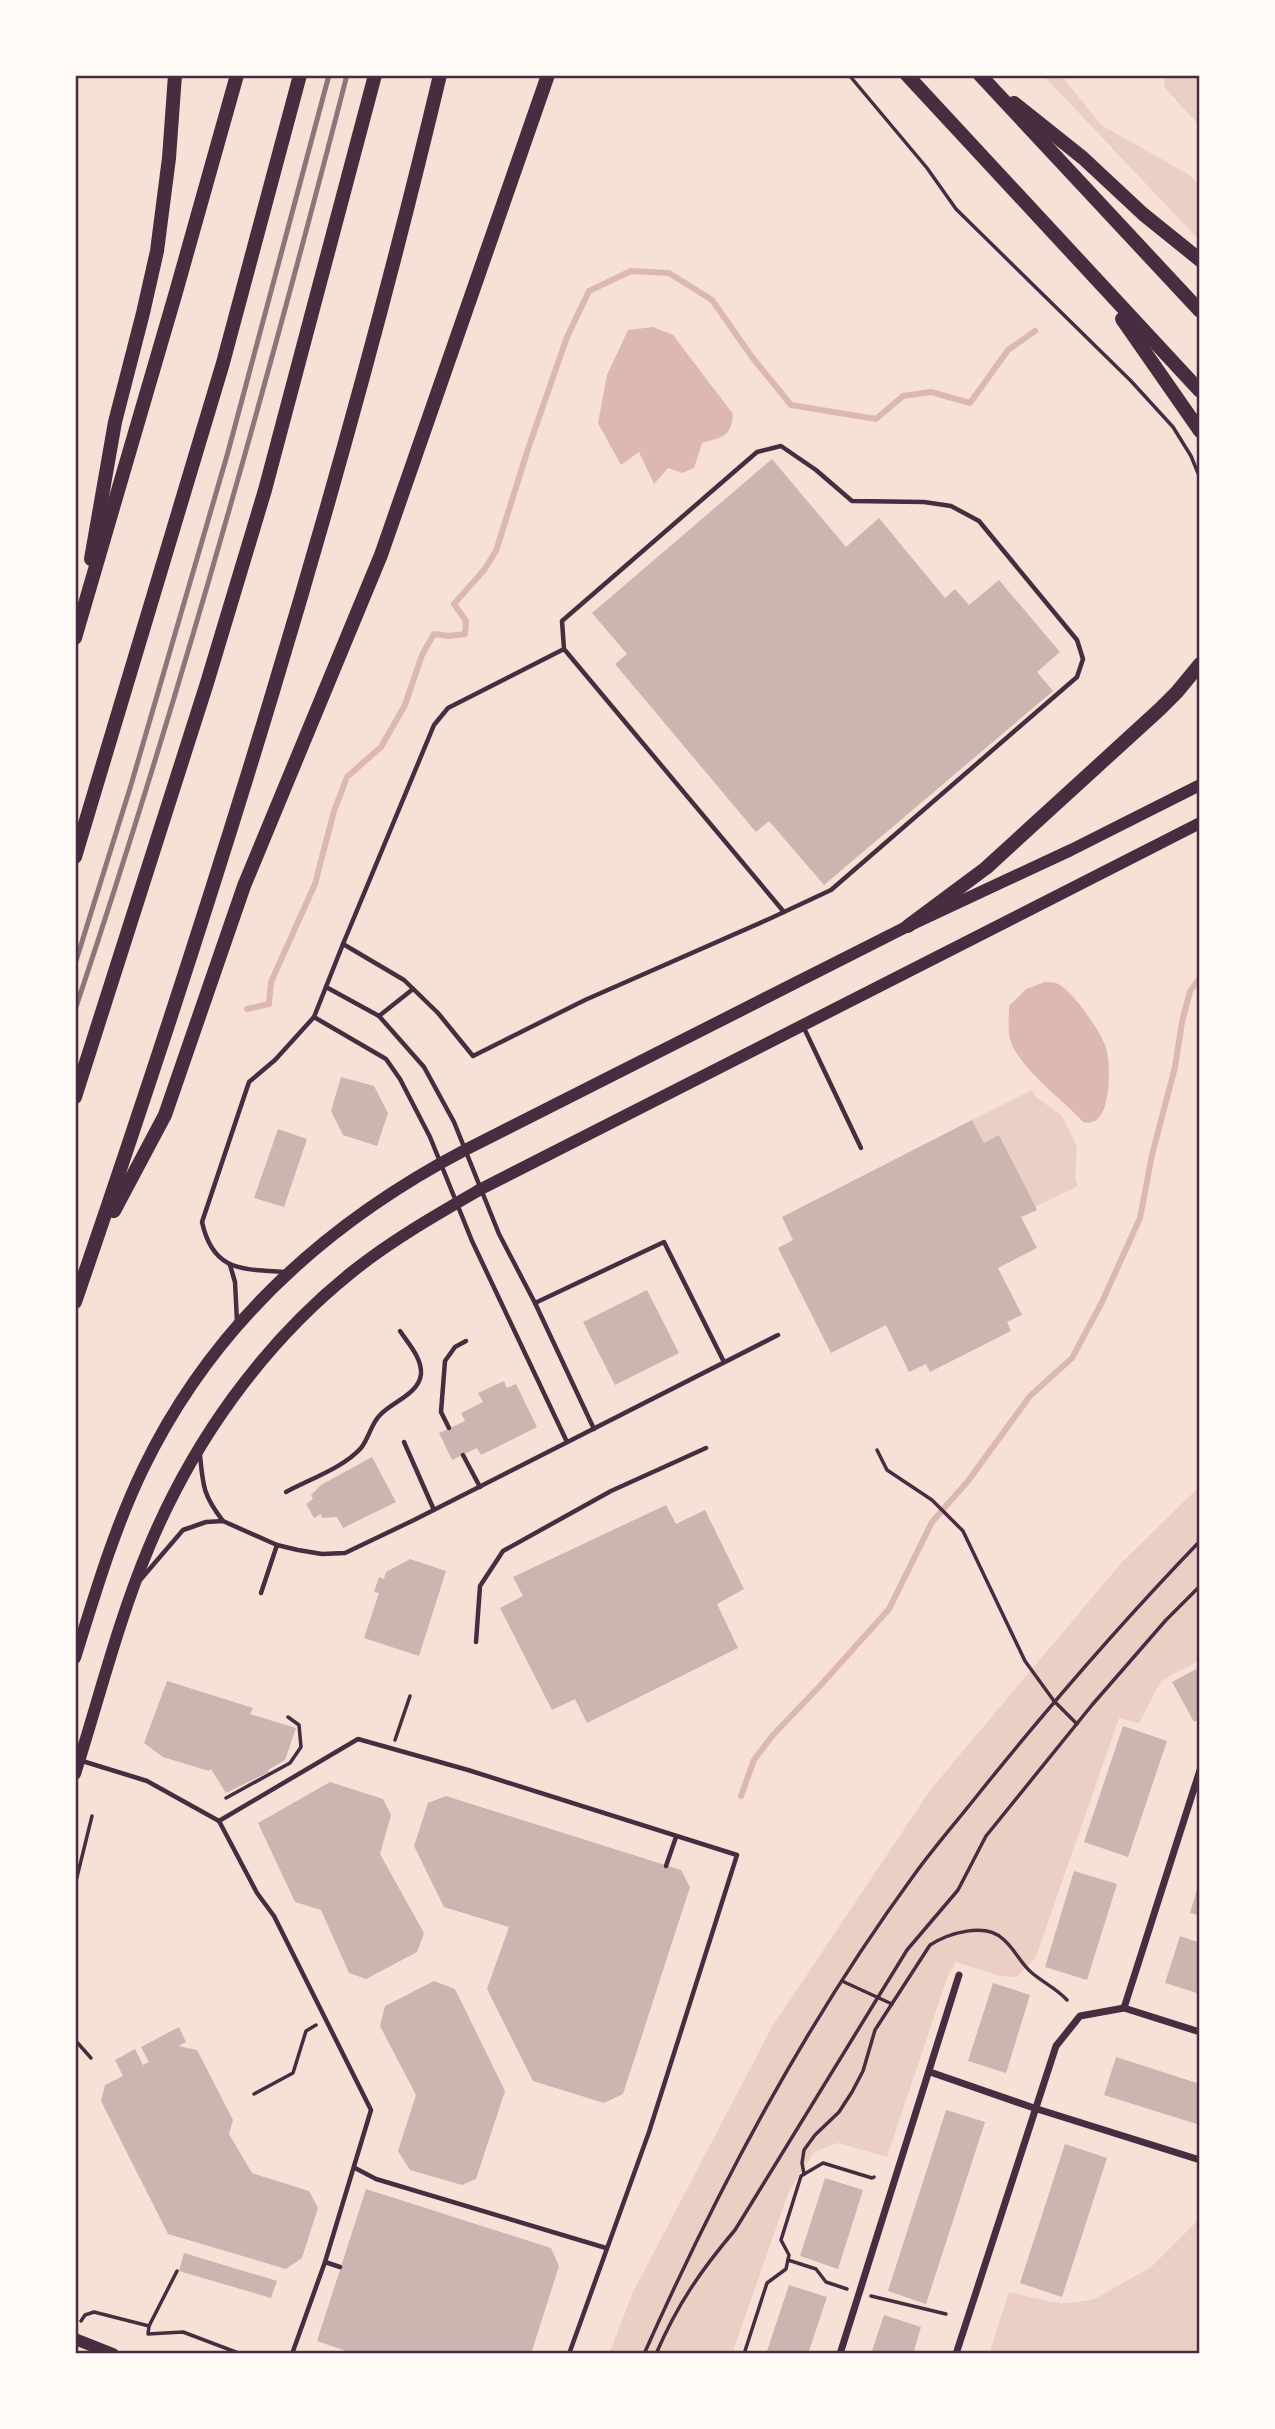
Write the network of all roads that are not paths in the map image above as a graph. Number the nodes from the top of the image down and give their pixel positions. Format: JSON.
{"nodes":[{"id":1,"x":175,"y":75,"type":"edge"},
{"id":2,"x":237,"y":75,"type":"edge"},
{"id":3,"x":300,"y":75,"type":"edge"},
{"id":4,"x":376,"y":75,"type":"edge"},
{"id":5,"x":440,"y":75,"type":"edge"},
{"id":6,"x":548,"y":75,"type":"edge"},
{"id":7,"x":907,"y":75,"type":"edge"},
{"id":8,"x":981,"y":76,"type":"edge"},
{"id":9,"x":1200,"y":260,"type":"edge"},
{"id":10,"x":1092,"y":275,"type":"junction"},
{"id":11,"x":1200,"y":311,"type":"edge"},
{"id":12,"x":1200,"y":391,"type":"edge"},
{"id":13,"x":1200,"y":431,"type":"edge"},
{"id":14,"x":77,"y":633,"type":"edge"},
{"id":15,"x":564,"y":649,"type":"junction"},
{"id":16,"x":1200,"y":664,"type":"edge"},
{"id":17,"x":1200,"y":785,"type":"edge"},
{"id":18,"x":1200,"y":823,"type":"edge"},
{"id":19,"x":75,"y":857,"type":"edge"},
{"id":20,"x":785,"y":912,"type":"junction"},
{"id":21,"x":908,"y":926,"type":"junction"},
{"id":22,"x":343,"y":944,"type":"junction"},
{"id":23,"x":326,"y":987,"type":"junction"},
{"id":24,"x":413,"y":989,"type":"junction"},
{"id":25,"x":379,"y":1016,"type":"junction"},
{"id":26,"x":314,"y":1017,"type":"junction"},
{"id":27,"x":802,"y":1024,"type":"junction"},
{"id":28,"x":75,"y":1097,"type":"edge"},
{"id":29,"x":861,"y":1148,"type":"dead end"},
{"id":30,"x":465,"y":1150,"type":"junction"},
{"id":31,"x":440,"y":1163,"type":"junction"},
{"id":32,"x":481,"y":1189,"type":"junction"},
{"id":33,"x":457,"y":1203,"type":"junction"},
{"id":34,"x":92,"y":1253,"type":"junction"},
{"id":35,"x":230,"y":1264,"type":"junction"},
{"id":36,"x":290,"y":1272,"type":"junction"},
{"id":37,"x":75,"y":1302,"type":"edge"},
{"id":38,"x":535,"y":1303,"type":"junction"},
{"id":39,"x":237,"y":1325,"type":"junction"},
{"id":40,"x":400,"y":1331,"type":"dead end"},
{"id":41,"x":778,"y":1335,"type":"dead end"},
{"id":42,"x":466,"y":1341,"type":"dead end"},
{"id":43,"x":724,"y":1362,"type":"junction"},
{"id":44,"x":449,"y":1429,"type":"dead end"},
{"id":45,"x":594,"y":1429,"type":"junction"},
{"id":46,"x":404,"y":1441,"type":"dead end"},
{"id":47,"x":567,"y":1442,"type":"junction"},
{"id":48,"x":199,"y":1448,"type":"junction"},
{"id":49,"x":706,"y":1448,"type":"dead end"},
{"id":50,"x":463,"y":1455,"type":"dead end"},
{"id":51,"x":480,"y":1487,"type":"junction"},
{"id":52,"x":286,"y":1492,"type":"dead end"},
{"id":53,"x":433,"y":1510,"type":"junction"},
{"id":54,"x":223,"y":1521,"type":"junction"},
{"id":55,"x":277,"y":1545,"type":"junction"},
{"id":56,"x":133,"y":1588,"type":"junction"},
{"id":57,"x":261,"y":1593,"type":"dead end"},
{"id":58,"x":476,"y":1642,"type":"dead end"},
{"id":59,"x":75,"y":1658,"type":"edge"},
{"id":60,"x":78,"y":1759,"type":"edge"},
{"id":61,"x":1200,"y":1770,"type":"edge"},
{"id":62,"x":75,"y":1774,"type":"edge"},
{"id":63,"x":219,"y":1821,"type":"junction"},
{"id":64,"x":676,"y":1836,"type":"junction"},
{"id":65,"x":666,"y":1866,"type":"dead end"},
{"id":66,"x":960,"y":1975,"type":"dead end"},
{"id":67,"x":1124,"y":2008,"type":"junction"},
{"id":68,"x":1200,"y":2032,"type":"edge"},
{"id":69,"x":930,"y":2072,"type":"junction"},
{"id":70,"x":1034,"y":2108,"type":"junction"},
{"id":71,"x":1200,"y":2160,"type":"edge"},
{"id":72,"x":355,"y":2168,"type":"junction"},
{"id":73,"x":606,"y":2248,"type":"junction"},
{"id":74,"x":325,"y":2262,"type":"junction"},
{"id":75,"x":340,"y":2267,"type":"dead end"},
{"id":76,"x":75,"y":2339,"type":"edge"},
{"id":77,"x":113,"y":2354,"type":"edge"},
{"id":78,"x":292,"y":2354,"type":"edge"},
{"id":79,"x":569,"y":2354,"type":"edge"},
{"id":80,"x":840,"y":2354,"type":"edge"},
{"id":81,"x":956,"y":2354,"type":"edge"}],
"edges":[{"from":1,"to":14,"type":"highway"},
{"from":2,"to":14,"type":"highway"},
{"from":3,"to":19,"type":"highway"},
{"from":4,"to":28,"type":"highway"},
{"from":5,"to":34,"type":"highway"},
{"from":6,"to":34,"type":"highway"},
{"from":7,"to":10,"type":"highway"},
{"from":8,"to":9,"type":"highway"},
{"from":8,"to":11,"type":"highway"},
{"from":10,"to":12,"type":"highway"},
{"from":10,"to":13,"type":"highway"},
{"from":15,"to":20,"type":"lane"},
{"from":15,"to":20,"type":"lane"},
{"from":15,"to":22,"type":"lane"},
{"from":16,"to":21,"type":"highway"},
{"from":17,"to":21,"type":"main road"},
{"from":18,"to":27,"type":"main road"},
{"from":20,"to":24,"type":"lane"},
{"from":21,"to":30,"type":"main road"},
{"from":22,"to":23,"type":"lane"},
{"from":22,"to":24,"type":"lane"},
{"from":23,"to":25,"type":"lane"},
{"from":23,"to":26,"type":"lane"},
{"from":24,"to":25,"type":"lane"},
{"from":25,"to":30,"type":"lane"},
{"from":26,"to":31,"type":"lane"},
{"from":26,"to":35,"type":"lane"},
{"from":27,"to":29,"type":"lane"},
{"from":27,"to":32,"type":"main road"},
{"from":30,"to":31,"type":"main road"},
{"from":30,"to":32,"type":"lane"},
{"from":31,"to":33,"type":"lane"},
{"from":31,"to":36,"type":"main road"},
{"from":32,"to":33,"type":"main road"},
{"from":32,"to":38,"type":"lane"},
{"from":33,"to":47,"type":"lane"},
{"from":33,"to":48,"type":"main road"},
{"from":34,"to":37,"type":"highway"},
{"from":35,"to":36,"type":"lane"},
{"from":35,"to":39,"type":"lane"},
{"from":36,"to":39,"type":"main road"},
{"from":38,"to":43,"type":"lane"},
{"from":38,"to":45,"type":"lane"},
{"from":39,"to":59,"type":"main road"},
{"from":40,"to":52,"type":"lane"},
{"from":41,"to":43,"type":"lane"},
{"from":42,"to":44,"type":"lane"},
{"from":43,"to":45,"type":"lane"},
{"from":45,"to":47,"type":"lane"},
{"from":46,"to":53,"type":"lane"},
{"from":47,"to":51,"type":"lane"},
{"from":48,"to":54,"type":"lane"},
{"from":48,"to":56,"type":"main road"},
{"from":49,"to":58,"type":"lane"},
{"from":50,"to":51,"type":"lane"},
{"from":51,"to":53,"type":"lane"},
{"from":53,"to":55,"type":"lane"},
{"from":54,"to":55,"type":"lane"},
{"from":54,"to":56,"type":"lane"},
{"from":55,"to":57,"type":"lane"},
{"from":56,"to":60,"type":"main road"},
{"from":60,"to":62,"type":"main road"},
{"from":60,"to":63,"type":"lane"},
{"from":61,"to":67,"type":"street"},
{"from":63,"to":64,"type":"lane"},
{"from":63,"to":72,"type":"lane"},
{"from":64,"to":65,"type":"lane"},
{"from":64,"to":73,"type":"lane"},
{"from":66,"to":69,"type":"street"},
{"from":67,"to":68,"type":"street"},
{"from":67,"to":70,"type":"street"},
{"from":69,"to":70,"type":"street"},
{"from":69,"to":80,"type":"street"},
{"from":70,"to":71,"type":"street"},
{"from":70,"to":81,"type":"street"},
{"from":72,"to":73,"type":"lane"},
{"from":72,"to":74,"type":"lane"},
{"from":73,"to":79,"type":"lane"},
{"from":74,"to":75,"type":"lane"},
{"from":74,"to":78,"type":"lane"},
{"from":76,"to":77,"type":"main road"}]}
